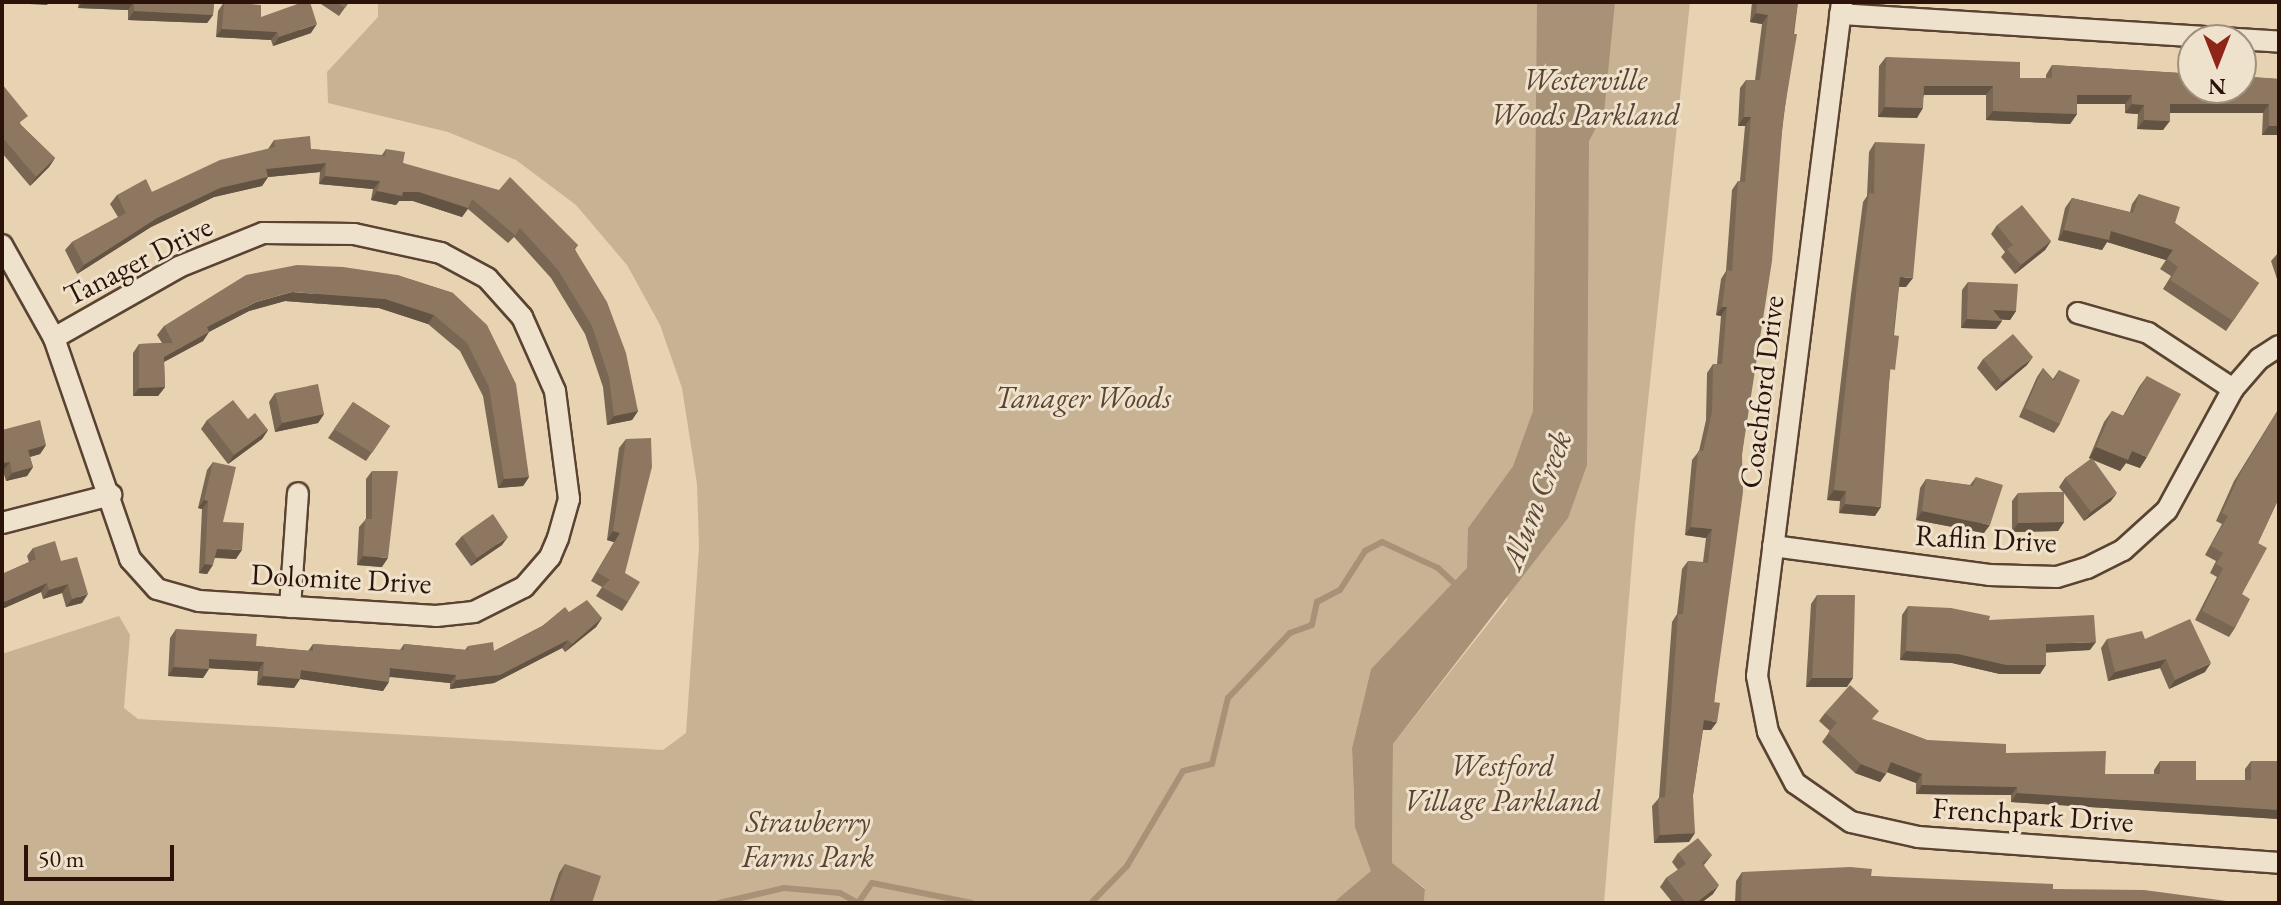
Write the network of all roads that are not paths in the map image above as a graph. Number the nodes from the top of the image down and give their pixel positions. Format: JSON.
{"nodes":[{"id":1,"x":1841,"y":8,"type":"edge"},
{"id":2,"x":2279,"y":42,"type":"edge"},
{"id":3,"x":2,"y":245,"type":"edge"},
{"id":4,"x":2078,"y":313,"type":"dead end"},
{"id":5,"x":54,"y":338,"type":"junction"},
{"id":6,"x":2279,"y":346,"type":"edge"},
{"id":7,"x":2233,"y":389,"type":"junction"},
{"id":8,"x":298,"y":493,"type":"dead end"},
{"id":9,"x":111,"y":495,"type":"junction"},
{"id":10,"x":2,"y":523,"type":"edge"},
{"id":11,"x":558,"y":538,"type":"joint"},
{"id":12,"x":1773,"y":546,"type":"junction"},
{"id":13,"x":290,"y":607,"type":"junction"},
{"id":14,"x":1795,"y":783,"type":"joint"},
{"id":15,"x":2279,"y":863,"type":"edge"}],
"edges":[{"from":1,"to":2,"type":"street"},
{"from":1,"to":12,"type":"street","name":"Coachford Drive"},
{"from":3,"to":5,"type":"street","name":"Dolomite Drive"},
{"from":4,"to":7,"type":"street"},
{"from":5,"to":9,"type":"street","name":"Dolomite Drive"},
{"from":5,"to":11,"type":"street","name":"Tanager Drive"},
{"from":6,"to":7,"type":"street","name":"Raflin Drive"},
{"from":7,"to":12,"type":"street","name":"Raflin Drive"},
{"from":8,"to":13,"type":"street"},
{"from":9,"to":10,"type":"street"},
{"from":9,"to":13,"type":"street","name":"Dolomite Drive"},
{"from":11,"to":13,"type":"street","name":"Dolomite Drive"},
{"from":12,"to":14,"type":"street","name":"Coachford Drive"},
{"from":14,"to":15,"type":"street","name":"Frenchpark Drive"}]}
